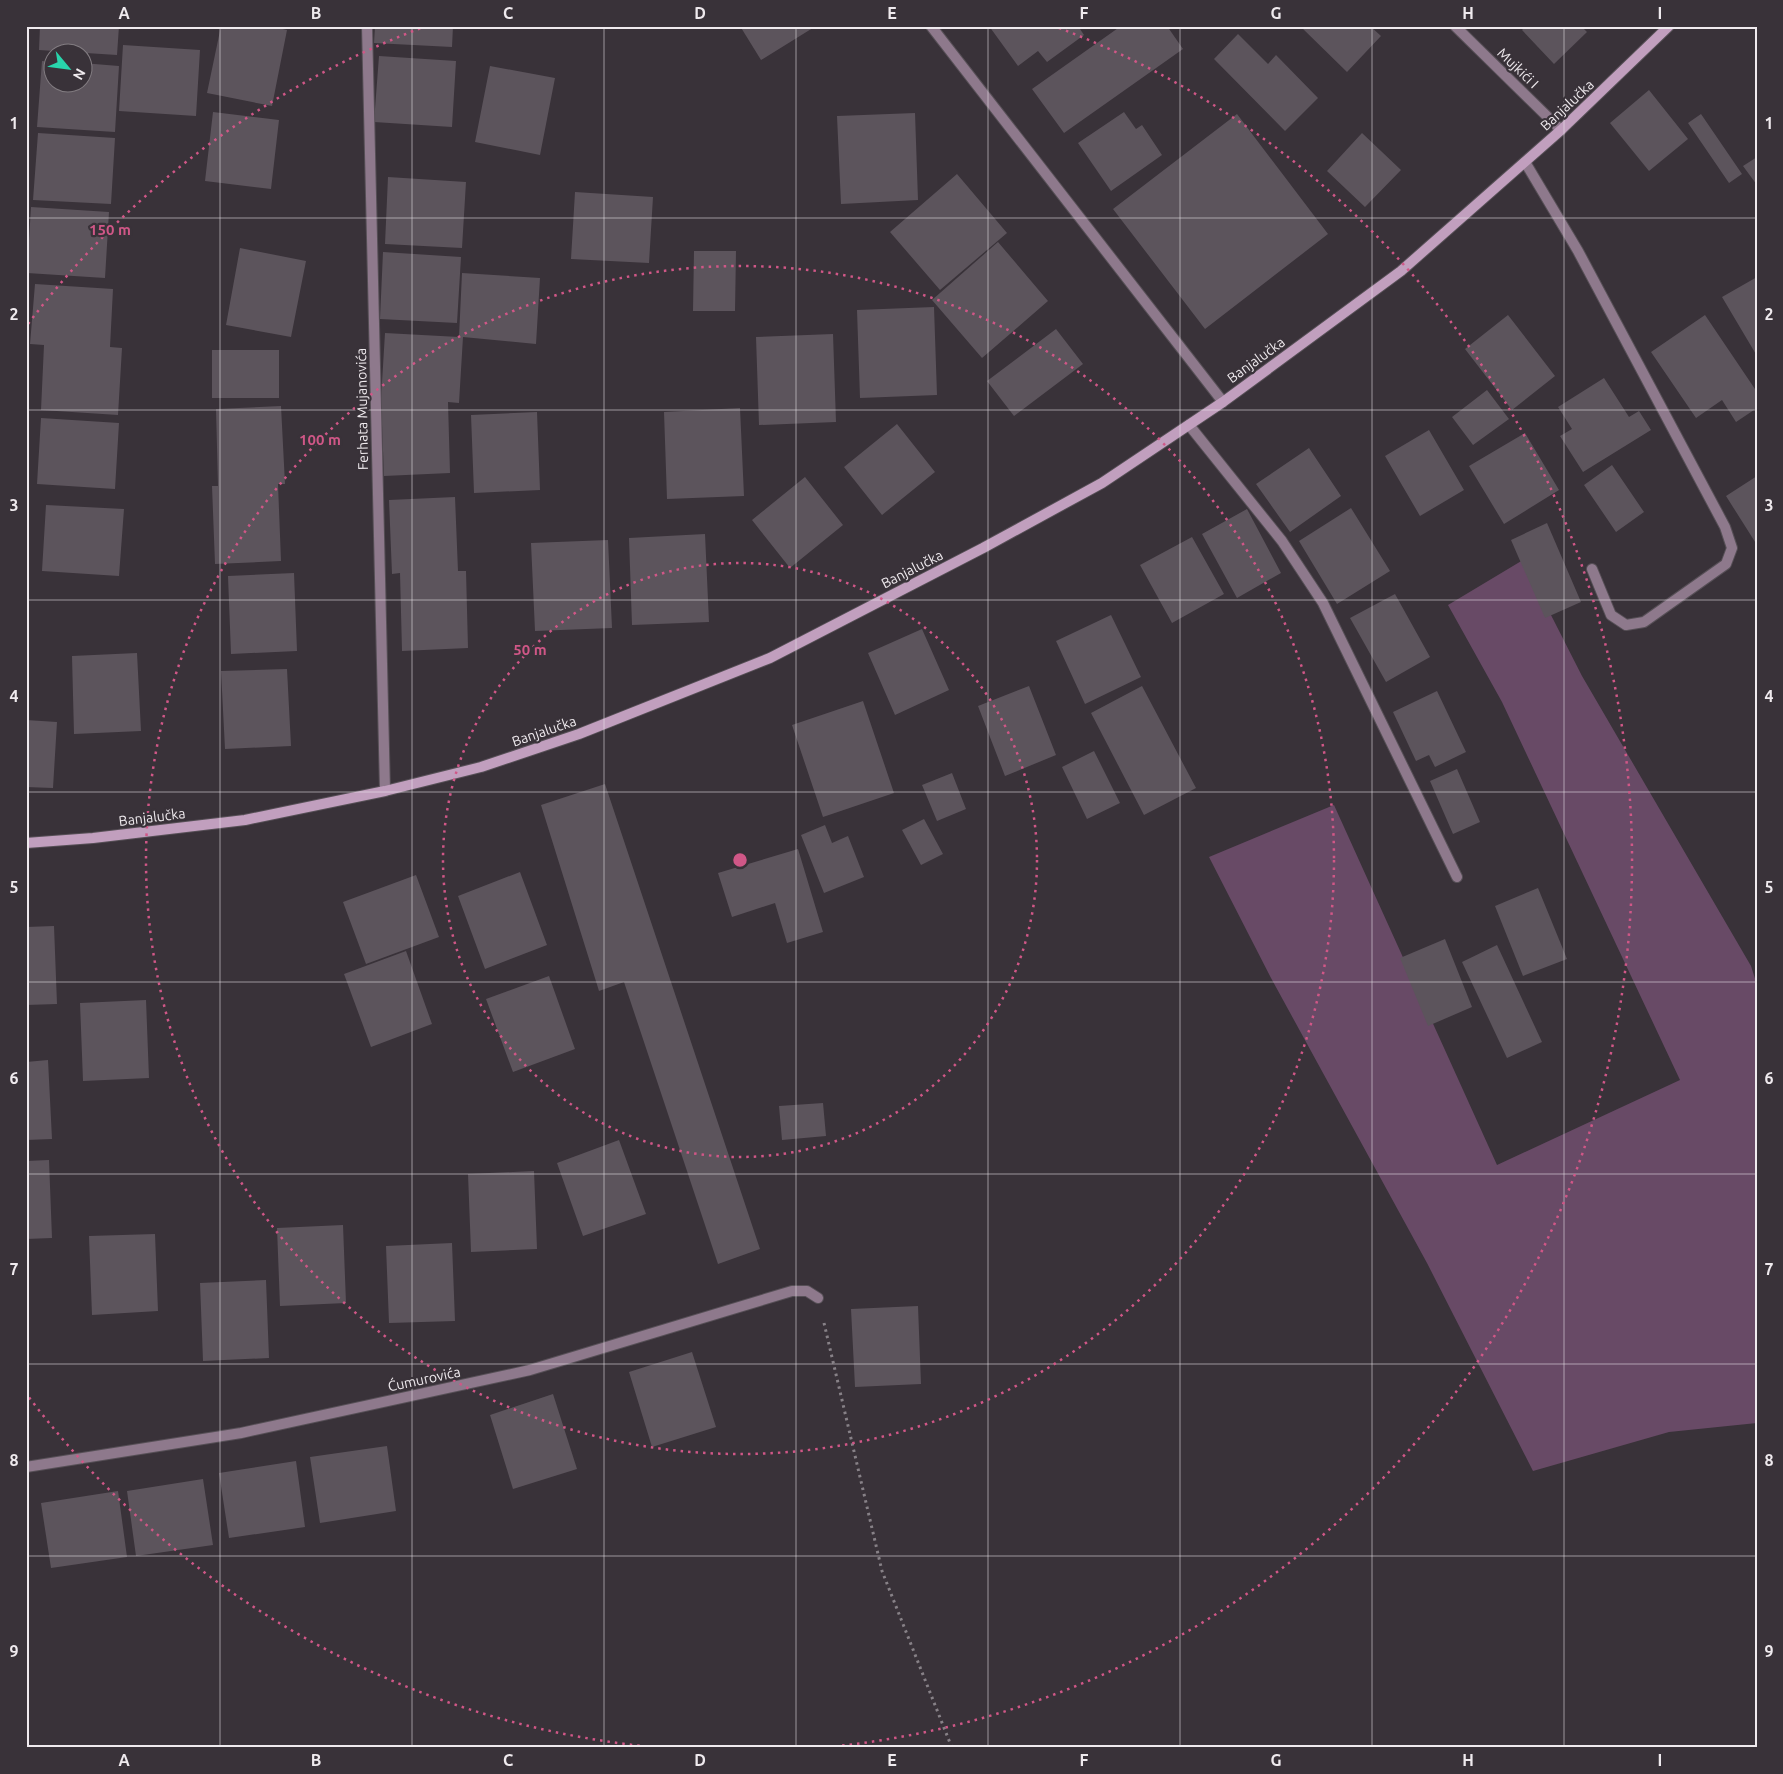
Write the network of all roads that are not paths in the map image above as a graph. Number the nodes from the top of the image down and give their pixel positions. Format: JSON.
{"nodes":[{"id":1,"x":367,"y":26,"type":"edge"},
{"id":2,"x":932,"y":26,"type":"edge"},
{"id":3,"x":1455,"y":26,"type":"edge"},
{"id":4,"x":1669,"y":26,"type":"edge"},
{"id":5,"x":1561,"y":130,"type":"junction"},
{"id":6,"x":1525,"y":162,"type":"junction"},
{"id":7,"x":1223,"y":402,"type":"junction"},
{"id":8,"x":1189,"y":425,"type":"junction"},
{"id":9,"x":1592,"y":570,"type":"dead end"},
{"id":10,"x":385,"y":791,"type":"junction"},
{"id":11,"x":26,"y":843,"type":"edge"},
{"id":12,"x":1457,"y":877,"type":"dead end"},
{"id":13,"x":818,"y":1298,"type":"road end"},
{"id":14,"x":26,"y":1467,"type":"edge"}],
"edges":[{"from":1,"to":10,"type":"street","name":"Ferhata Mujanovića"},
{"from":2,"to":7,"type":"street"},
{"from":3,"to":5,"type":"street","name":"Mujkići I"},
{"from":4,"to":5,"type":"main road","name":"Banjalučka"},
{"from":5,"to":6,"type":"main road","name":"Banjalučka"},
{"from":6,"to":7,"type":"main road","name":"Banjalučka"},
{"from":6,"to":9,"type":"street"},
{"from":7,"to":8,"type":"main road","name":"Banjalučka"},
{"from":8,"to":10,"type":"main road","name":"Banjalučka"},
{"from":8,"to":12,"type":"street"},
{"from":10,"to":11,"type":"main road","name":"Banjalučka"},
{"from":13,"to":14,"type":"street","name":"Ćumurovića"}]}
